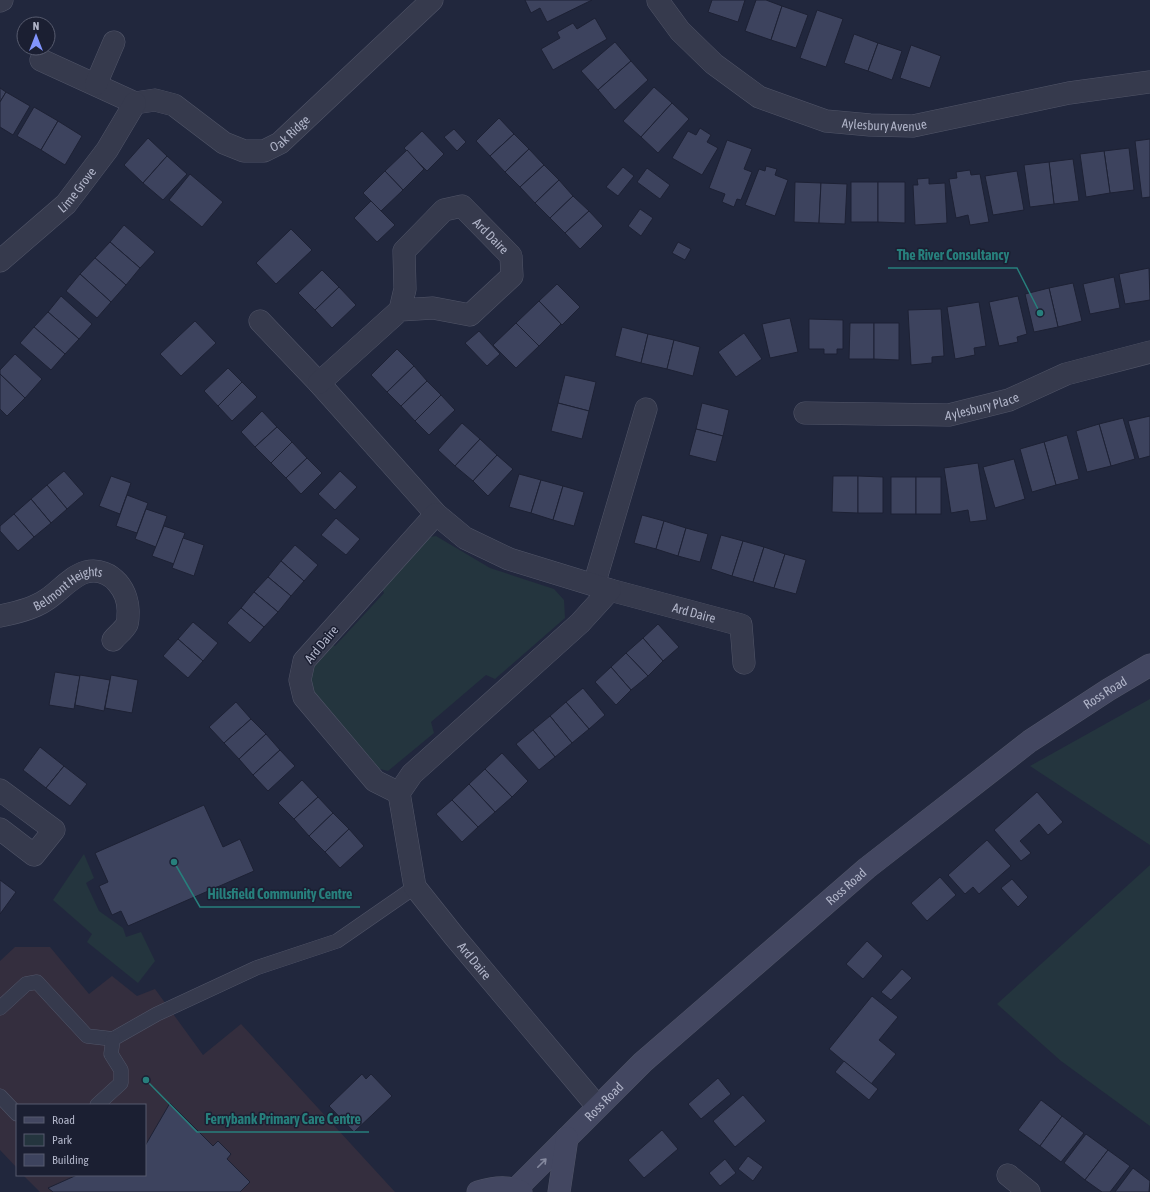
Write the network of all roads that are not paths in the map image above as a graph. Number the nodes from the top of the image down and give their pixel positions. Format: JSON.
{"nodes":[{"id":1,"x":432,"y":0,"type":"edge"},
{"id":2,"x":658,"y":1,"type":"edge"},
{"id":3,"x":114,"y":42,"type":"dead end"},
{"id":4,"x":41,"y":60,"type":"dead end"},
{"id":5,"x":1150,"y":82,"type":"edge"},
{"id":6,"x":96,"y":84,"type":"junction"},
{"id":7,"x":135,"y":103,"type":"junction"},
{"id":8,"x":0,"y":261,"type":"edge"},
{"id":9,"x":400,"y":310,"type":"junction"},
{"id":10,"x":260,"y":321,"type":"dead end"},
{"id":11,"x":1150,"y":352,"type":"edge"},
{"id":12,"x":319,"y":383,"type":"junction"},
{"id":13,"x":646,"y":409,"type":"dead end"},
{"id":14,"x":805,"y":413,"type":"dead end"},
{"id":15,"x":436,"y":514,"type":"junction"},
{"id":16,"x":602,"y":587,"type":"junction"},
{"id":17,"x":0,"y":616,"type":"edge"},
{"id":18,"x":113,"y":640,"type":"dead end"},
{"id":19,"x":744,"y":663,"type":"dead end"},
{"id":20,"x":1150,"y":665,"type":"edge"},
{"id":21,"x":0,"y":790,"type":"edge"},
{"id":22,"x":399,"y":793,"type":"junction"},
{"id":23,"x":0,"y":829,"type":"edge"},
{"id":24,"x":415,"y":887,"type":"junction"},
{"id":25,"x":0,"y":1008,"type":"edge"},
{"id":26,"x":113,"y":1039,"type":"junction"},
{"id":27,"x":0,"y":1096,"type":"edge"},
{"id":28,"x":98,"y":1104,"type":"edge"},
{"id":29,"x":597,"y":1106,"type":"junction"},
{"id":30,"x":16,"y":1113,"type":"edge"},
{"id":31,"x":567,"y":1138,"type":"junction"},
{"id":32,"x":1008,"y":1176,"type":"dead end"},
{"id":33,"x":519,"y":1190,"type":"edge"},
{"id":34,"x":478,"y":1192,"type":"edge"},
{"id":35,"x":559,"y":1192,"type":"edge"},
{"id":36,"x":1029,"y":1192,"type":"edge"}],
"edges":[{"from":1,"to":7,"type":"street","name":"Oak Ridge"},
{"from":2,"to":5,"type":"street","name":"Aylesbury Avenue"},
{"from":3,"to":6,"type":"street"},
{"from":4,"to":6,"type":"street"},
{"from":6,"to":7,"type":"street"},
{"from":7,"to":8,"type":"street","name":"Lime Grove"},
{"from":9,"to":9,"type":"street","name":"Ard Daire"},
{"from":9,"to":12,"type":"street"},
{"from":10,"to":12,"type":"street","name":"Ard Daire"},
{"from":11,"to":14,"type":"street","name":"Aylesbury Place"},
{"from":12,"to":15,"type":"street","name":"Ard Daire"},
{"from":13,"to":16,"type":"street"},
{"from":15,"to":16,"type":"street","name":"Ard Daire"},
{"from":15,"to":22,"type":"street","name":"Ard Daire"},
{"from":16,"to":19,"type":"street","name":"Ard Daire"},
{"from":16,"to":22,"type":"street"},
{"from":17,"to":18,"type":"street","name":"Belmont Heights"},
{"from":20,"to":29,"type":"main road","name":"Ross Road"},
{"from":21,"to":23,"type":"street"},
{"from":22,"to":24,"type":"street","name":"Ard Daire"},
{"from":24,"to":26,"type":"lane"},
{"from":24,"to":29,"type":"street","name":"Ard Daire"},
{"from":25,"to":26,"type":"lane"},
{"from":26,"to":28,"type":"lane"},
{"from":27,"to":30,"type":"lane"},
{"from":29,"to":31,"type":"main road","name":"Ross Road"},
{"from":33,"to":31,"type":"main road","name":"Ross Road","one_way":true},
{"from":31,"to":35,"type":"main road"},
{"from":32,"to":36,"type":"street"},
{"from":33,"to":34,"type":"main road"}]}
